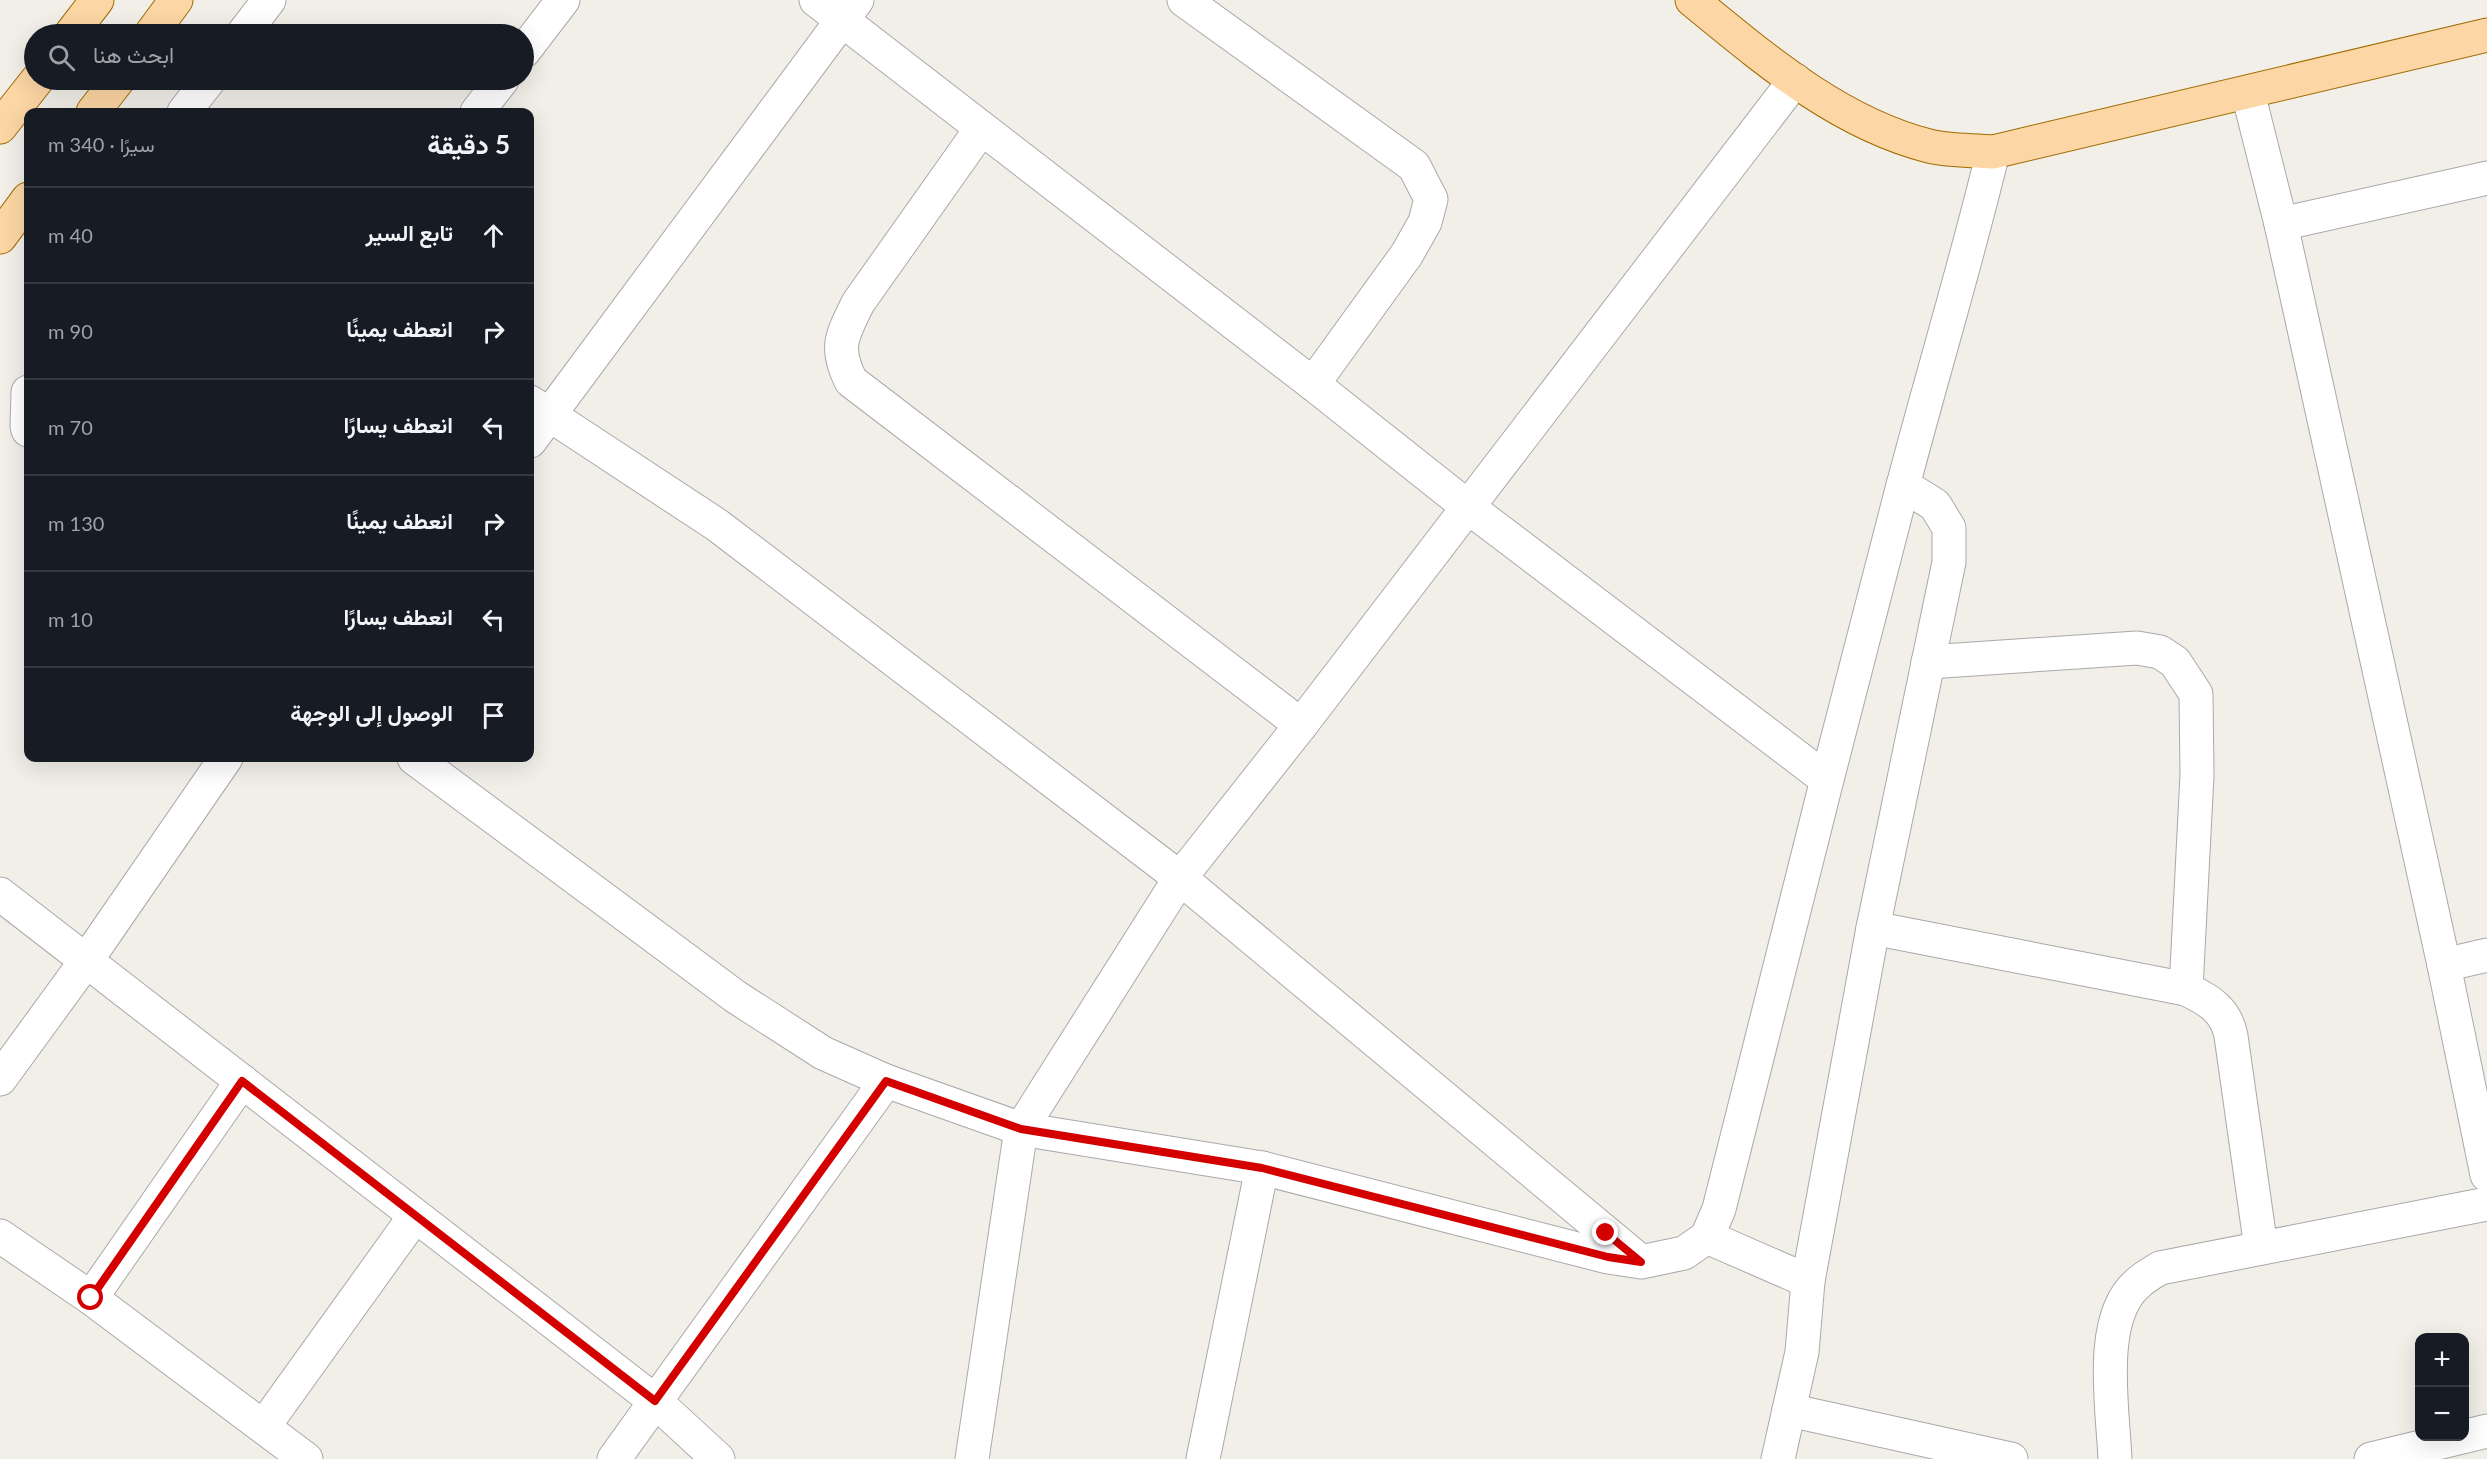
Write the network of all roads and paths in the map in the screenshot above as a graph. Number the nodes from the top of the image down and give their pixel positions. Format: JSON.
{"nodes":[{"id":1,"x":97,"y":0,"type":"edge"},
{"id":2,"x":176,"y":0,"type":"edge"},
{"id":3,"x":269,"y":0,"type":"edge"},
{"id":4,"x":563,"y":0,"type":"edge"},
{"id":5,"x":816,"y":0,"type":"edge"},
{"id":6,"x":1184,"y":0,"type":"edge"},
{"id":7,"x":1692,"y":0,"type":"edge"},
{"id":8,"x":849,"y":9,"type":"edge"},
{"id":9,"x":79,"y":24,"type":"edge"},
{"id":10,"x":158,"y":24,"type":"edge"},
{"id":11,"x":251,"y":24,"type":"edge"},
{"id":12,"x":2487,"y":35,"type":"edge"},
{"id":13,"x":534,"y":38,"type":"edge"},
{"id":14,"x":1795,"y":80,"type":"junction"},
{"id":15,"x":29,"y":90,"type":"edge"},
{"id":16,"x":110,"y":90,"type":"edge"},
{"id":17,"x":201,"y":90,"type":"edge"},
{"id":18,"x":494,"y":90,"type":"edge"},
{"id":19,"x":2248,"y":93,"type":"junction"},
{"id":20,"x":96,"y":108,"type":"edge"},
{"id":21,"x":187,"y":108,"type":"edge"},
{"id":22,"x":480,"y":108,"type":"edge"},
{"id":23,"x":0,"y":127,"type":"edge"},
{"id":24,"x":981,"y":129,"type":"junction"},
{"id":25,"x":1993,"y":152,"type":"junction"},
{"id":26,"x":2487,"y":178,"type":"edge"},
{"id":27,"x":24,"y":204,"type":"edge"},
{"id":28,"x":2281,"y":224,"type":"junction"},
{"id":29,"x":0,"y":237,"type":"edge"},
{"id":30,"x":1313,"y":384,"type":"junction"},
{"id":31,"x":24,"y":406,"type":"edge"},
{"id":32,"x":541,"y":408,"type":"edge"},
{"id":33,"x":18,"y":426,"type":"edge"},
{"id":34,"x":534,"y":429,"type":"edge"},
{"id":35,"x":1903,"y":485,"type":"junction"},
{"id":36,"x":1468,"y":507,"type":"junction"},
{"id":37,"x":1928,"y":662,"type":"junction"},
{"id":38,"x":1301,"y":725,"type":"junction"},
{"id":39,"x":223,"y":762,"type":"edge"},
{"id":40,"x":419,"y":762,"type":"edge"},
{"id":41,"x":1826,"y":779,"type":"junction"},
{"id":42,"x":1180,"y":878,"type":"junction"},
{"id":43,"x":0,"y":894,"type":"edge"},
{"id":44,"x":1873,"y":928,"type":"junction"},
{"id":45,"x":2487,"y":955,"type":"edge"},
{"id":46,"x":86,"y":961,"type":"junction"},
{"id":47,"x":2444,"y":965,"type":"junction"},
{"id":48,"x":2186,"y":989,"type":"junction"},
{"id":49,"x":0,"y":1079,"type":"edge"},
{"id":50,"x":242,"y":1081,"type":"junction"},
{"id":51,"x":886,"y":1081,"type":"junction"},
{"id":52,"x":1021,"y":1129,"type":"junction"},
{"id":53,"x":1262,"y":1168,"type":"junction"},
{"id":54,"x":2487,"y":1175,"type":"edge"},
{"id":55,"x":2487,"y":1204,"type":"edge"},
{"id":56,"x":415,"y":1216,"type":"junction"},
{"id":57,"x":0,"y":1236,"type":"edge"},
{"id":58,"x":1707,"y":1237,"type":"junction"},
{"id":59,"x":2260,"y":1248,"type":"junction"},
{"id":60,"x":1641,"y":1262,"type":"junction"},
{"id":61,"x":1808,"y":1281,"type":"junction"},
{"id":62,"x":91,"y":1298,"type":"junction"},
{"id":63,"x":655,"y":1401,"type":"junction"},
{"id":64,"x":1789,"y":1410,"type":"junction"},
{"id":65,"x":264,"y":1426,"type":"junction"},
{"id":66,"x":2487,"y":1431,"type":"edge"},
{"id":67,"x":306,"y":1459,"type":"edge"},
{"id":68,"x":614,"y":1459,"type":"edge"},
{"id":69,"x":718,"y":1459,"type":"edge"},
{"id":70,"x":972,"y":1459,"type":"edge"},
{"id":71,"x":1203,"y":1459,"type":"edge"},
{"id":72,"x":1778,"y":1459,"type":"edge"},
{"id":73,"x":2011,"y":1459,"type":"edge"},
{"id":74,"x":2115,"y":1459,"type":"edge"},
{"id":75,"x":2371,"y":1459,"type":"edge"}],
"edges":[{"from":1,"to":9,"type":"main road"},
{"from":2,"to":10,"type":"main road"},
{"from":3,"to":11,"type":"street"},
{"from":4,"to":13,"type":"street"},
{"from":5,"to":8,"type":"street"},
{"from":6,"to":30,"type":"street"},
{"from":7,"to":14,"type":"main road"},
{"from":8,"to":24,"type":"street"},
{"from":8,"to":32,"type":"street"},
{"from":12,"to":19,"type":"main road"},
{"from":14,"to":25,"type":"main road"},
{"from":14,"to":36,"type":"street"},
{"from":15,"to":23,"type":"main road"},
{"from":16,"to":20,"type":"main road"},
{"from":17,"to":21,"type":"street"},
{"from":18,"to":22,"type":"street"},
{"from":19,"to":25,"type":"main road"},
{"from":19,"to":28,"type":"street"},
{"from":24,"to":30,"type":"street"},
{"from":24,"to":38,"type":"street"},
{"from":25,"to":35,"type":"street"},
{"from":26,"to":28,"type":"street"},
{"from":27,"to":29,"type":"main road"},
{"from":28,"to":47,"type":"street"},
{"from":30,"to":36,"type":"street"},
{"from":31,"to":33,"type":"street"},
{"from":32,"to":34,"type":"street"},
{"from":32,"to":42,"type":"street"},
{"from":35,"to":37,"type":"street"},
{"from":35,"to":41,"type":"street"},
{"from":36,"to":38,"type":"street"},
{"from":36,"to":41,"type":"street"},
{"from":37,"to":44,"type":"street"},
{"from":37,"to":48,"type":"street"},
{"from":38,"to":42,"type":"street"},
{"from":39,"to":46,"type":"street"},
{"from":40,"to":51,"type":"street"},
{"from":41,"to":58,"type":"street"},
{"from":42,"to":52,"type":"street"},
{"from":42,"to":60,"type":"street"},
{"from":43,"to":46,"type":"street"},
{"from":44,"to":48,"type":"street"},
{"from":44,"to":61,"type":"street"},
{"from":45,"to":47,"type":"street"},
{"from":46,"to":49,"type":"street"},
{"from":46,"to":50,"type":"street"},
{"from":47,"to":54,"type":"street"},
{"from":48,"to":59,"type":"street"},
{"from":50,"to":56,"type":"street"},
{"from":50,"to":62,"type":"street"},
{"from":51,"to":52,"type":"street"},
{"from":51,"to":63,"type":"street"},
{"from":52,"to":53,"type":"street"},
{"from":52,"to":70,"type":"street"},
{"from":53,"to":60,"type":"street"},
{"from":53,"to":71,"type":"street"},
{"from":55,"to":59,"type":"street"},
{"from":56,"to":63,"type":"street"},
{"from":56,"to":65,"type":"street"},
{"from":57,"to":62,"type":"street"},
{"from":58,"to":60,"type":"street"},
{"from":58,"to":61,"type":"street"},
{"from":59,"to":74,"type":"street"},
{"from":61,"to":64,"type":"street"},
{"from":62,"to":65,"type":"street"},
{"from":63,"to":68,"type":"street"},
{"from":63,"to":69,"type":"street"},
{"from":64,"to":72,"type":"street"},
{"from":64,"to":73,"type":"street"},
{"from":65,"to":67,"type":"street"},
{"from":66,"to":75,"type":"street"}]}
